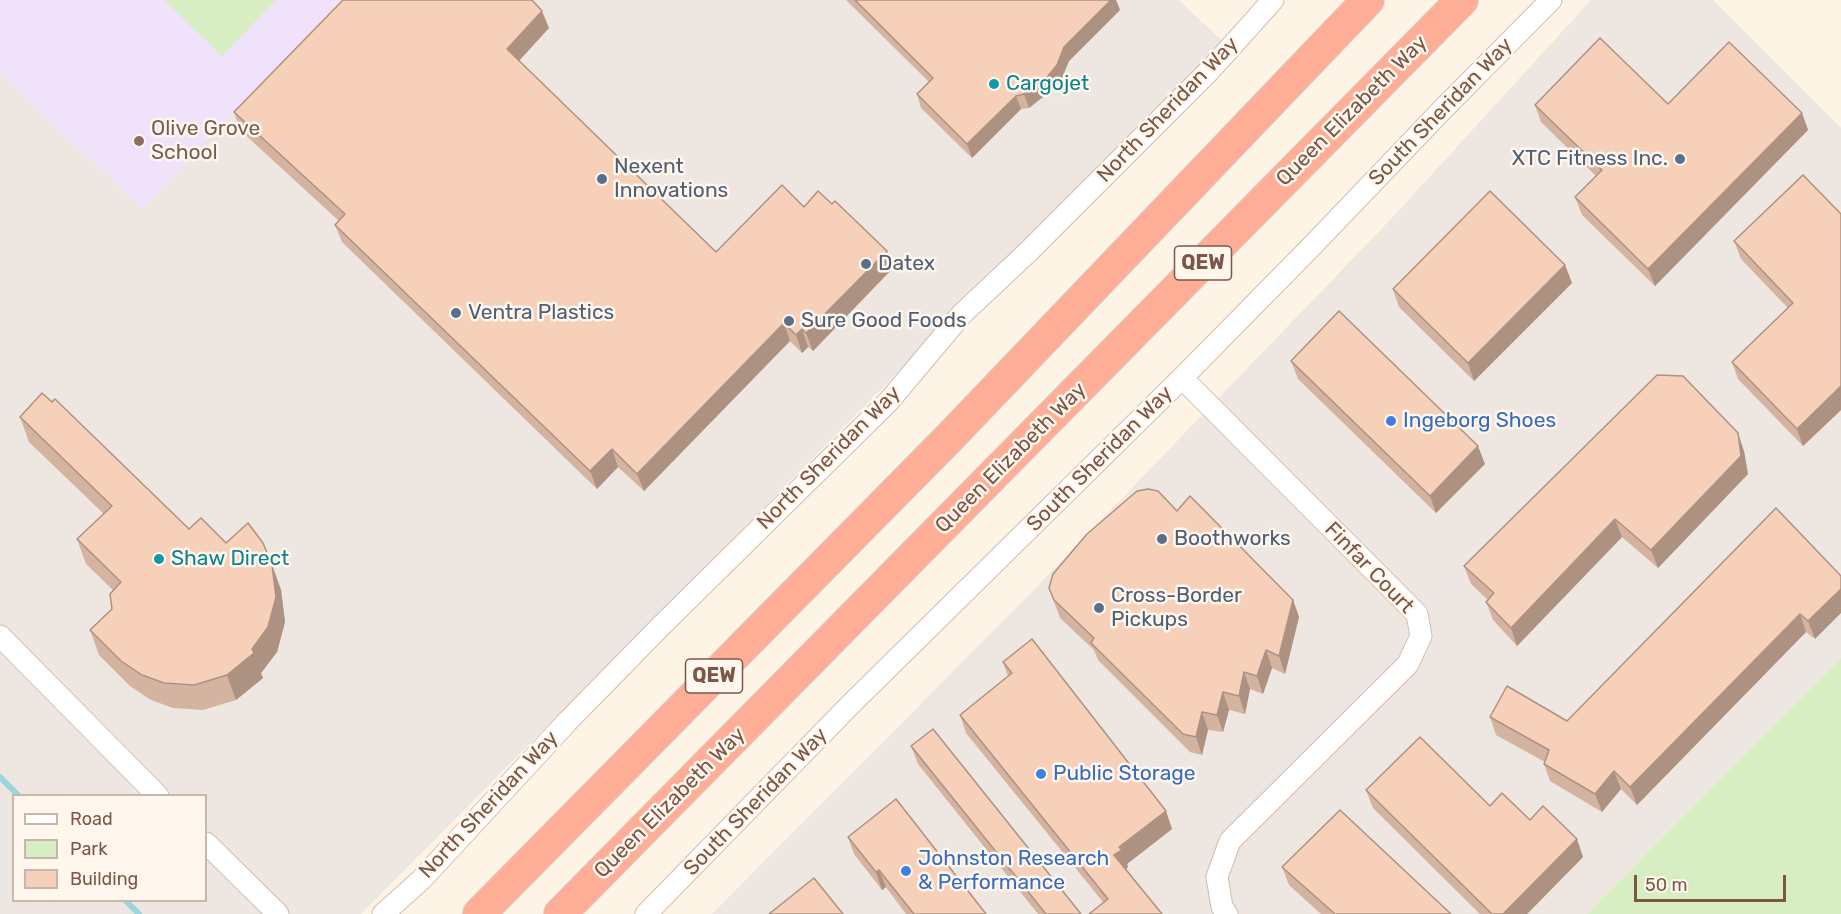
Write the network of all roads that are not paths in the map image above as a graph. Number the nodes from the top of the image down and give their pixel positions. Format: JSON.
{"nodes":[{"id":1,"x":1273,"y":0,"type":"edge"},
{"id":2,"x":1368,"y":0,"type":"edge"},
{"id":3,"x":1462,"y":0,"type":"edge"},
{"id":4,"x":1551,"y":0,"type":"edge"},
{"id":5,"x":1182,"y":378,"type":"junction"},
{"id":6,"x":0,"y":636,"type":"edge"},
{"id":7,"x":157,"y":794,"type":"edge"},
{"id":8,"x":207,"y":844,"type":"edge"},
{"id":9,"x":278,"y":914,"type":"edge"},
{"id":10,"x":383,"y":914,"type":"edge"},
{"id":11,"x":479,"y":914,"type":"edge"},
{"id":12,"x":560,"y":914,"type":"edge"},
{"id":13,"x":646,"y":914,"type":"edge"},
{"id":14,"x":1227,"y":914,"type":"edge"}],
"edges":[{"from":1,"to":10,"type":"street","name":"North Sheridan Way"},
{"from":2,"to":11,"type":"highway","number":"QEW"},
{"from":3,"to":12,"type":"highway","name":"Queen Elizabeth Way","number":"QEW"},
{"from":4,"to":5,"type":"street","name":"South Sheridan Way"},
{"from":5,"to":13,"type":"street","name":"South Sheridan Way"},
{"from":5,"to":14,"type":"street","name":"Finfar Court"},
{"from":6,"to":7,"type":"street"},
{"from":8,"to":9,"type":"street"}]}
